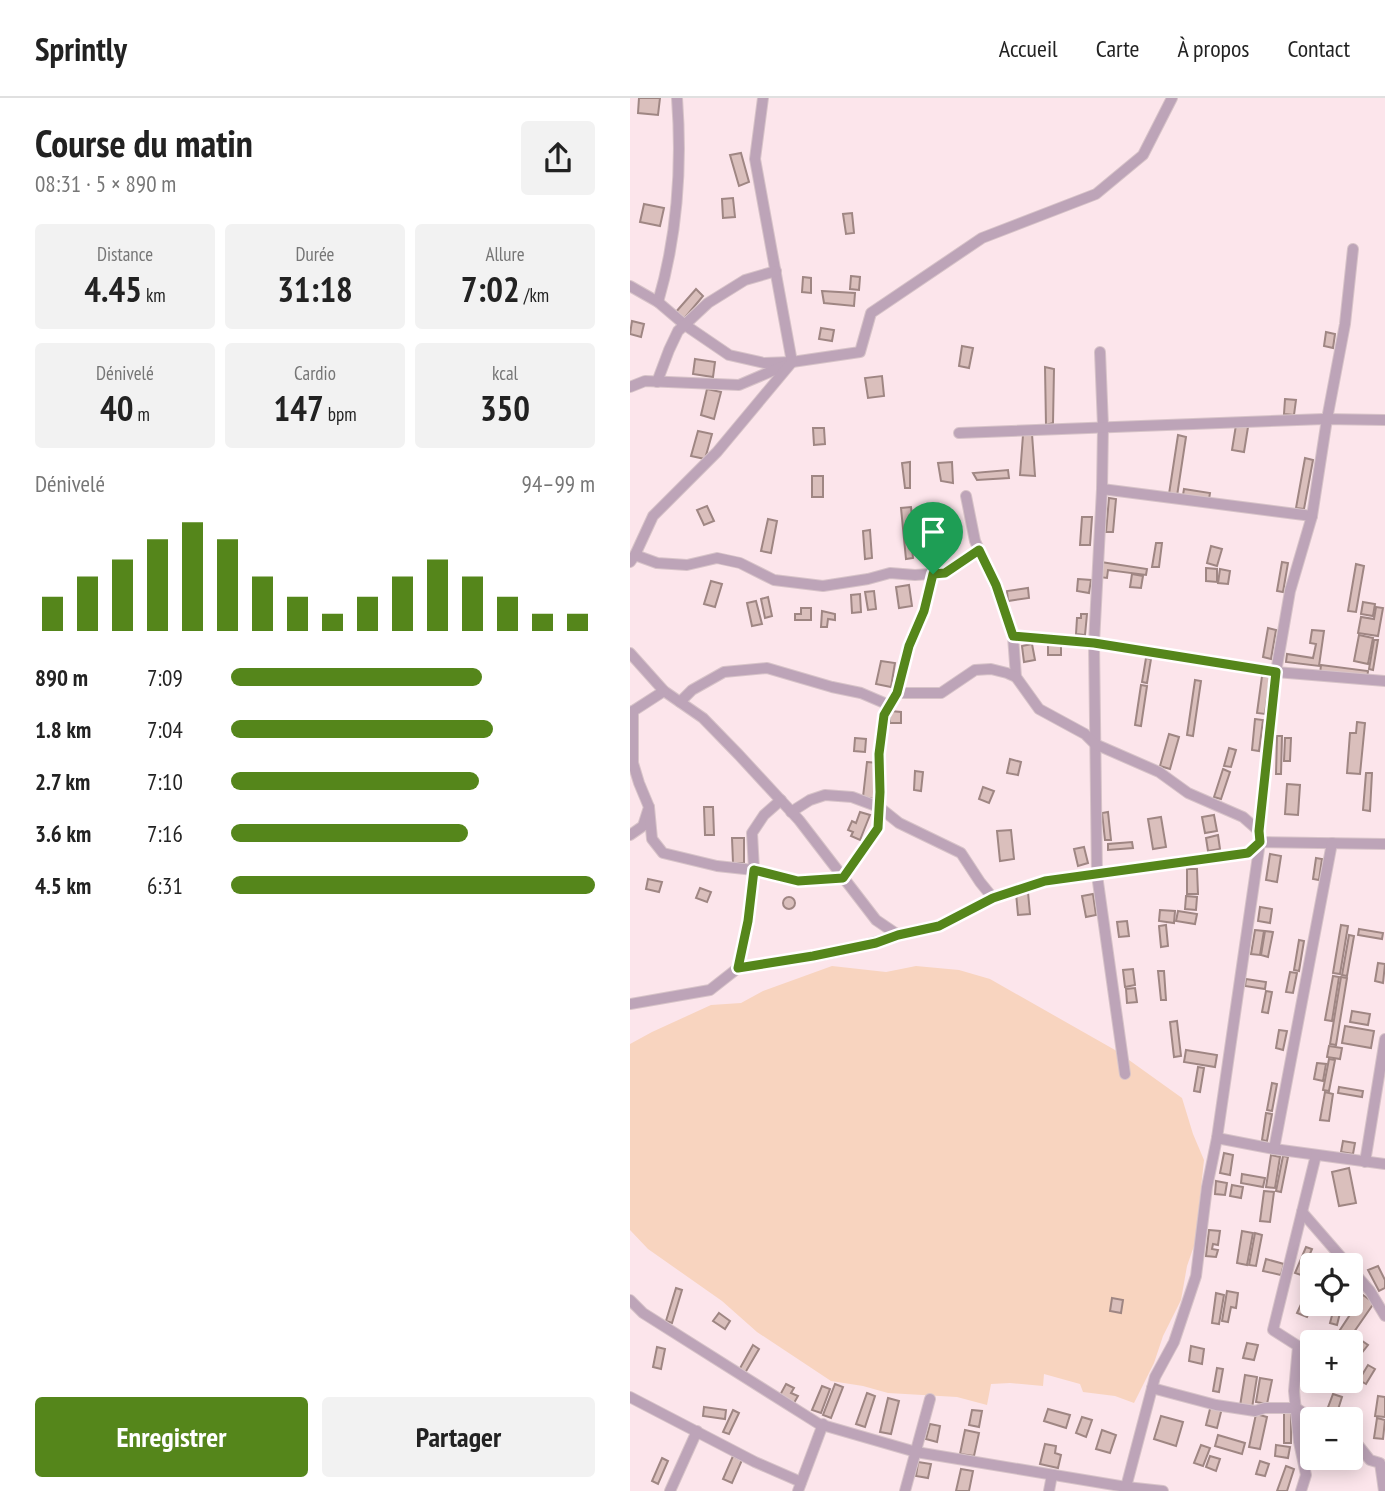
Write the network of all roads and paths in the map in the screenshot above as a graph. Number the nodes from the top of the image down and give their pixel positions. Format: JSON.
{"nodes":[{"id":1,"x":677,"y":98,"type":"edge"},
{"id":2,"x":764,"y":98,"type":"edge"},
{"id":3,"x":1172,"y":98,"type":"edge"},
{"id":4,"x":1353,"y":249,"type":"dead end"},
{"id":5,"x":776,"y":271,"type":"junction"},
{"id":6,"x":630,"y":286,"type":"edge"},
{"id":7,"x":658,"y":302,"type":"junction"},
{"id":8,"x":685,"y":325,"type":"junction"},
{"id":9,"x":1100,"y":352,"type":"dead end"},
{"id":10,"x":792,"y":362,"type":"junction"},
{"id":11,"x":657,"y":382,"type":"junction"},
{"id":12,"x":630,"y":387,"type":"edge"},
{"id":13,"x":1327,"y":419,"type":"junction"},
{"id":14,"x":1385,"y":420,"type":"edge"},
{"id":15,"x":1102,"y":426,"type":"junction"},
{"id":16,"x":959,"y":433,"type":"dead end"},
{"id":17,"x":1101,"y":489,"type":"junction"},
{"id":18,"x":966,"y":496,"type":"dead end"},
{"id":19,"x":1312,"y":516,"type":"junction"},
{"id":20,"x":979,"y":550,"type":"junction"},
{"id":21,"x":632,"y":559,"type":"edge"},
{"id":22,"x":933,"y":574,"type":"junction"},
{"id":23,"x":1013,"y":636,"type":"junction"},
{"id":24,"x":1094,"y":643,"type":"junction"},
{"id":25,"x":630,"y":653,"type":"edge"},
{"id":26,"x":1276,"y":672,"type":"junction"},
{"id":27,"x":1016,"y":677,"type":"junction"},
{"id":28,"x":1385,"y":681,"type":"edge"},
{"id":29,"x":664,"y":691,"type":"junction"},
{"id":30,"x":897,"y":693,"type":"junction"},
{"id":31,"x":680,"y":702,"type":"junction"},
{"id":32,"x":889,"y":705,"type":"junction"},
{"id":33,"x":631,"y":712,"type":"edge"},
{"id":34,"x":1095,"y":744,"type":"junction"},
{"id":35,"x":781,"y":800,"type":"junction"},
{"id":36,"x":649,"y":807,"type":"junction"},
{"id":37,"x":879,"y":807,"type":"junction"},
{"id":38,"x":791,"y":812,"type":"junction"},
{"id":39,"x":630,"y":835,"type":"edge"},
{"id":40,"x":1260,"y":836,"type":"junction"},
{"id":41,"x":1332,"y":843,"type":"junction"},
{"id":42,"x":1385,"y":844,"type":"edge"},
{"id":43,"x":754,"y":870,"type":"junction"},
{"id":44,"x":1097,"y":875,"type":"junction"},
{"id":45,"x":843,"y":878,"type":"junction"},
{"id":46,"x":993,"y":898,"type":"junction"},
{"id":47,"x":898,"y":935,"type":"junction"},
{"id":48,"x":738,"y":968,"type":"junction"},
{"id":49,"x":630,"y":1004,"type":"edge"},
{"id":50,"x":1385,"y":1039,"type":"edge"},
{"id":51,"x":1125,"y":1074,"type":"dead end"},
{"id":52,"x":1217,"y":1138,"type":"junction"},
{"id":53,"x":1274,"y":1149,"type":"junction"},
{"id":54,"x":1316,"y":1155,"type":"junction"},
{"id":55,"x":1365,"y":1162,"type":"junction"},
{"id":56,"x":1385,"y":1164,"type":"edge"},
{"id":57,"x":1302,"y":1212,"type":"junction"},
{"id":58,"x":1337,"y":1253,"type":"edge"},
{"id":59,"x":1363,"y":1283,"type":"edge"},
{"id":60,"x":630,"y":1300,"type":"edge"},
{"id":61,"x":1385,"y":1315,"type":"edge"},
{"id":62,"x":1152,"y":1388,"type":"junction"},
{"id":63,"x":630,"y":1397,"type":"edge"},
{"id":64,"x":930,"y":1399,"type":"dead end"},
{"id":65,"x":1296,"y":1408,"type":"junction"},
{"id":66,"x":1300,"y":1411,"type":"edge"},
{"id":67,"x":822,"y":1424,"type":"junction"},
{"id":68,"x":697,"y":1431,"type":"junction"},
{"id":69,"x":1363,"y":1451,"type":"edge"},
{"id":70,"x":916,"y":1452,"type":"junction"},
{"id":71,"x":1052,"y":1475,"type":"junction"},
{"id":72,"x":799,"y":1487,"type":"edge"},
{"id":73,"x":1125,"y":1489,"type":"edge"},
{"id":74,"x":670,"y":1491,"type":"edge"},
{"id":75,"x":905,"y":1491,"type":"edge"},
{"id":76,"x":1049,"y":1491,"type":"edge"},
{"id":77,"x":1163,"y":1491,"type":"edge"},
{"id":78,"x":1301,"y":1491,"type":"edge"},
{"id":79,"x":1384,"y":1491,"type":"edge"}],
"edges":[{"from":1,"to":7,"type":"street"},
{"from":2,"to":5,"type":"street"},
{"from":3,"to":10,"type":"street"},
{"from":4,"to":13,"type":"street"},
{"from":5,"to":8,"type":"street"},
{"from":5,"to":10,"type":"street"},
{"from":6,"to":7,"type":"street"},
{"from":7,"to":8,"type":"street"},
{"from":8,"to":10,"type":"street"},
{"from":8,"to":11,"type":"street"},
{"from":9,"to":15,"type":"street"},
{"from":10,"to":11,"type":"street"},
{"from":10,"to":21,"type":"street"},
{"from":11,"to":12,"type":"street"},
{"from":13,"to":14,"type":"street"},
{"from":13,"to":15,"type":"street"},
{"from":13,"to":19,"type":"street"},
{"from":15,"to":16,"type":"street"},
{"from":15,"to":17,"type":"street"},
{"from":17,"to":19,"type":"street"},
{"from":17,"to":24,"type":"street"},
{"from":18,"to":20,"type":"street"},
{"from":19,"to":26,"type":"street"},
{"from":20,"to":22,"type":"street"},
{"from":20,"to":23,"type":"street"},
{"from":21,"to":22,"type":"street"},
{"from":22,"to":30,"type":"street"},
{"from":23,"to":24,"type":"street"},
{"from":23,"to":27,"type":"street"},
{"from":24,"to":26,"type":"street"},
{"from":24,"to":34,"type":"street"},
{"from":25,"to":29,"type":"street"},
{"from":26,"to":28,"type":"street"},
{"from":26,"to":40,"type":"street"},
{"from":27,"to":30,"type":"street"},
{"from":27,"to":34,"type":"street"},
{"from":29,"to":31,"type":"street"},
{"from":29,"to":33,"type":"street"},
{"from":30,"to":32,"type":"street"},
{"from":31,"to":32,"type":"street"},
{"from":31,"to":35,"type":"street"},
{"from":32,"to":37,"type":"street"},
{"from":33,"to":36,"type":"street"},
{"from":34,"to":40,"type":"street"},
{"from":34,"to":44,"type":"street"},
{"from":35,"to":38,"type":"street"},
{"from":35,"to":43,"type":"street"},
{"from":36,"to":39,"type":"street"},
{"from":36,"to":43,"type":"street"},
{"from":37,"to":38,"type":"street"},
{"from":37,"to":45,"type":"street"},
{"from":37,"to":46,"type":"street"},
{"from":38,"to":45,"type":"street"},
{"from":40,"to":41,"type":"street"},
{"from":40,"to":44,"type":"street"},
{"from":40,"to":52,"type":"street"},
{"from":41,"to":42,"type":"street"},
{"from":41,"to":53,"type":"street"},
{"from":43,"to":45,"type":"street"},
{"from":43,"to":48,"type":"street"},
{"from":44,"to":46,"type":"street"},
{"from":44,"to":51,"type":"street"},
{"from":45,"to":47,"type":"street"},
{"from":46,"to":47,"type":"street"},
{"from":47,"to":48,"type":"street"},
{"from":48,"to":49,"type":"street"},
{"from":50,"to":55,"type":"street"},
{"from":52,"to":53,"type":"street"},
{"from":52,"to":62,"type":"street"},
{"from":53,"to":54,"type":"street"},
{"from":54,"to":55,"type":"street"},
{"from":54,"to":57,"type":"street"},
{"from":55,"to":56,"type":"street"},
{"from":57,"to":58,"type":"street"},
{"from":57,"to":65,"type":"street"},
{"from":59,"to":61,"type":"street"},
{"from":60,"to":67,"type":"street"},
{"from":62,"to":65,"type":"street"},
{"from":62,"to":73,"type":"street"},
{"from":63,"to":68,"type":"street"},
{"from":64,"to":70,"type":"street"},
{"from":65,"to":66,"type":"street"},
{"from":65,"to":78,"type":"street"},
{"from":67,"to":70,"type":"street"},
{"from":67,"to":72,"type":"street"},
{"from":68,"to":72,"type":"street"},
{"from":68,"to":74,"type":"street"},
{"from":69,"to":79,"type":"street"},
{"from":70,"to":71,"type":"street"},
{"from":70,"to":75,"type":"street"},
{"from":71,"to":73,"type":"street"},
{"from":71,"to":76,"type":"street"},
{"from":73,"to":77,"type":"street"}]}
